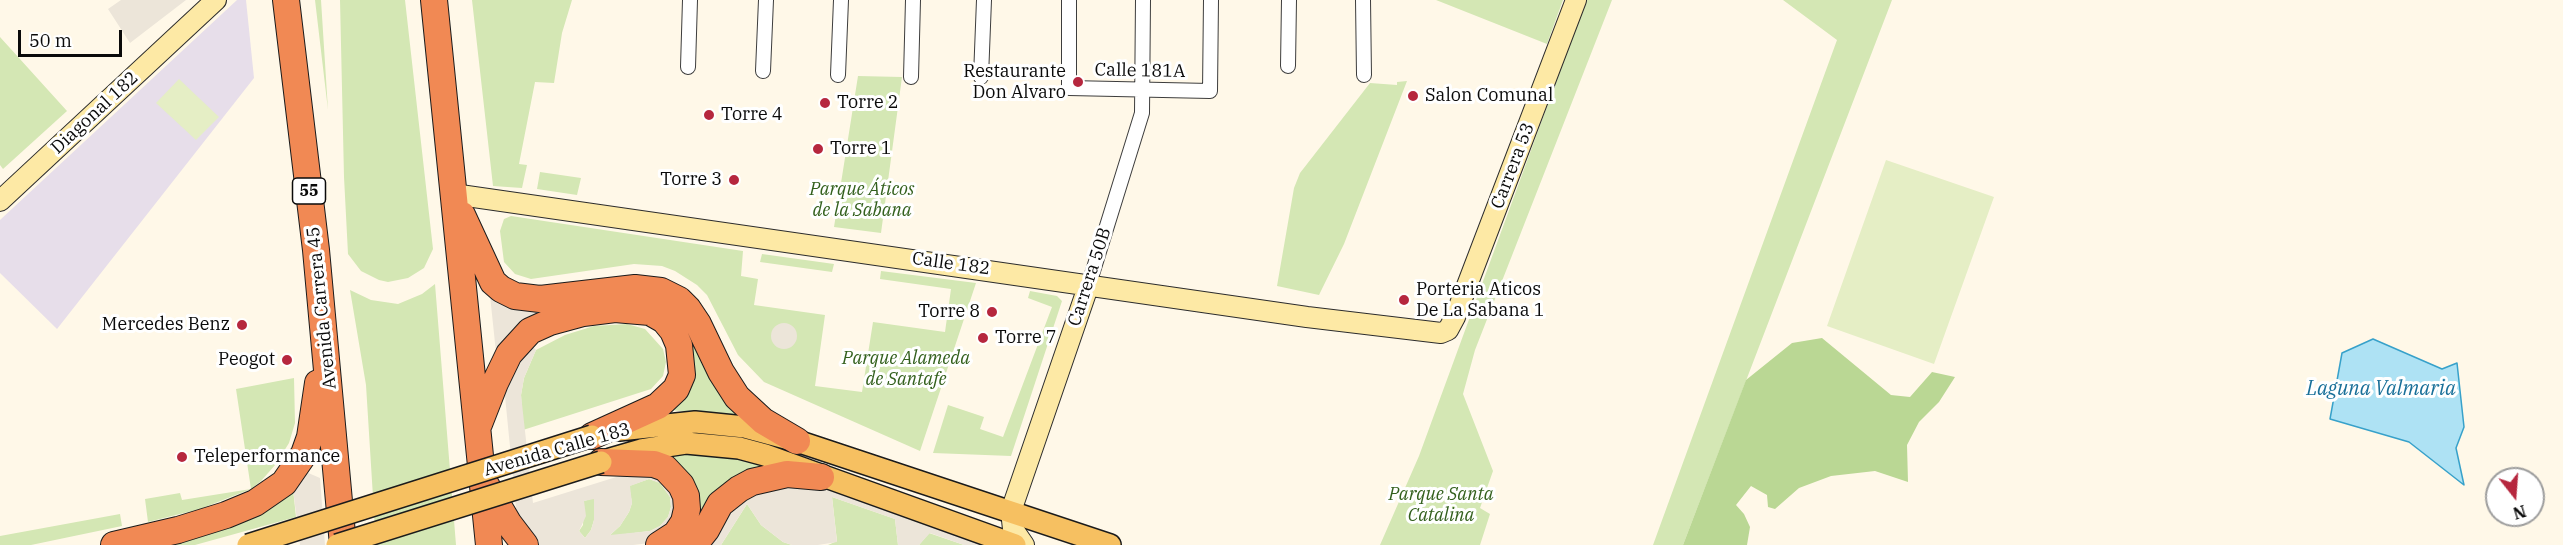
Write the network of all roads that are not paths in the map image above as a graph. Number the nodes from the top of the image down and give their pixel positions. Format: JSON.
{"nodes":[{"id":1,"x":216,"y":0,"type":"edge"},
{"id":2,"x":286,"y":0,"type":"edge"},
{"id":3,"x":434,"y":0,"type":"edge"},
{"id":4,"x":690,"y":0,"type":"edge"},
{"id":5,"x":766,"y":0,"type":"edge"},
{"id":6,"x":841,"y":0,"type":"edge"},
{"id":7,"x":913,"y":0,"type":"edge"},
{"id":8,"x":984,"y":0,"type":"edge"},
{"id":9,"x":1069,"y":0,"type":"edge"},
{"id":10,"x":1143,"y":0,"type":"edge"},
{"id":11,"x":1211,"y":0,"type":"edge"},
{"id":12,"x":1289,"y":0,"type":"edge"},
{"id":13,"x":1363,"y":0,"type":"edge"},
{"id":14,"x":1576,"y":0,"type":"edge"},
{"id":15,"x":1288,"y":66,"type":"dead end"},
{"id":16,"x":688,"y":67,"type":"dead end"},
{"id":17,"x":763,"y":71,"type":"dead end"},
{"id":18,"x":838,"y":75,"type":"dead end"},
{"id":19,"x":1364,"y":75,"type":"dead end"},
{"id":20,"x":911,"y":77,"type":"dead end"},
{"id":21,"x":981,"y":78,"type":"dead end"},
{"id":22,"x":1143,"y":89,"type":"junction"},
{"id":23,"x":453,"y":194,"type":"junction"},
{"id":24,"x":0,"y":201,"type":"edge"},
{"id":25,"x":1089,"y":284,"type":"junction"},
{"id":26,"x":1448,"y":330,"type":"joint"},
{"id":27,"x":325,"y":331,"type":"junction"},
{"id":28,"x":477,"y":430,"type":"junction"},
{"id":29,"x":592,"y":436,"type":"junction"},
{"id":30,"x":797,"y":441,"type":"junction"},
{"id":31,"x":601,"y":462,"type":"junction"},
{"id":32,"x":821,"y":477,"type":"junction"},
{"id":33,"x":482,"y":479,"type":"junction"},
{"id":34,"x":1011,"y":511,"type":"junction"},
{"id":35,"x":114,"y":545,"type":"edge"},
{"id":36,"x":248,"y":545,"type":"edge"},
{"id":37,"x":337,"y":545,"type":"edge"},
{"id":38,"x":344,"y":545,"type":"edge"},
{"id":39,"x":489,"y":545,"type":"edge"},
{"id":40,"x":525,"y":545,"type":"edge"},
{"id":41,"x":659,"y":545,"type":"edge"},
{"id":42,"x":694,"y":545,"type":"edge"},
{"id":43,"x":1015,"y":545,"type":"edge"},
{"id":44,"x":1024,"y":545,"type":"edge"},
{"id":45,"x":1110,"y":545,"type":"edge"}],
"edges":[{"from":1,"to":24,"type":"street","name":"Diagonal 182"},
{"from":2,"to":27,"type":"highway","name":"Avenida Carrera 45","number":"55"},
{"from":3,"to":23,"type":"highway"},
{"from":4,"to":16,"type":"street"},
{"from":5,"to":17,"type":"street"},
{"from":6,"to":18,"type":"street"},
{"from":7,"to":20,"type":"street"},
{"from":8,"to":21,"type":"street"},
{"from":9,"to":22,"type":"street","name":"Calle 181A"},
{"from":10,"to":22,"type":"street","name":"Carrera 50B"},
{"from":11,"to":22,"type":"street","name":"Calle 181A"},
{"from":12,"to":15,"type":"street"},
{"from":13,"to":19,"type":"street"},
{"from":14,"to":26,"type":"street","name":"Carrera 53"},
{"from":22,"to":25,"type":"street","name":"Carrera 50B"},
{"from":23,"to":25,"type":"street","name":"Calle 182"},
{"from":23,"to":28,"type":"highway"},
{"from":23,"to":30,"type":"highway"},
{"from":25,"to":26,"type":"street","name":"Calle 182"},
{"from":25,"to":34,"type":"street","name":"Carrera 50B"},
{"from":27,"to":35,"type":"highway"},
{"from":27,"to":38,"type":"highway","name":"Avenida Carrera 45","number":"55"},
{"from":28,"to":29,"type":"highway"},
{"from":28,"to":33,"type":"highway"},
{"from":29,"to":30,"type":"main road","name":"Avenida Calle 183"},
{"from":29,"to":36,"type":"main road","name":"Avenida Calle 183","bridge":true},
{"from":30,"to":34,"type":"main road","name":"Avenida Calle 183"},
{"from":31,"to":32,"type":"main road","name":"Avenida Calle 183"},
{"from":31,"to":37,"type":"main road","name":"Avenida Calle 183","bridge":true},
{"from":31,"to":41,"type":"highway"},
{"from":32,"to":42,"type":"highway"},
{"from":32,"to":43,"type":"main road","name":"Avenida Calle 183"},
{"from":33,"to":39,"type":"highway"},
{"from":33,"to":40,"type":"highway"},
{"from":34,"to":44,"type":"street"},
{"from":34,"to":45,"type":"main road","name":"Avenida Calle 183"}]}
